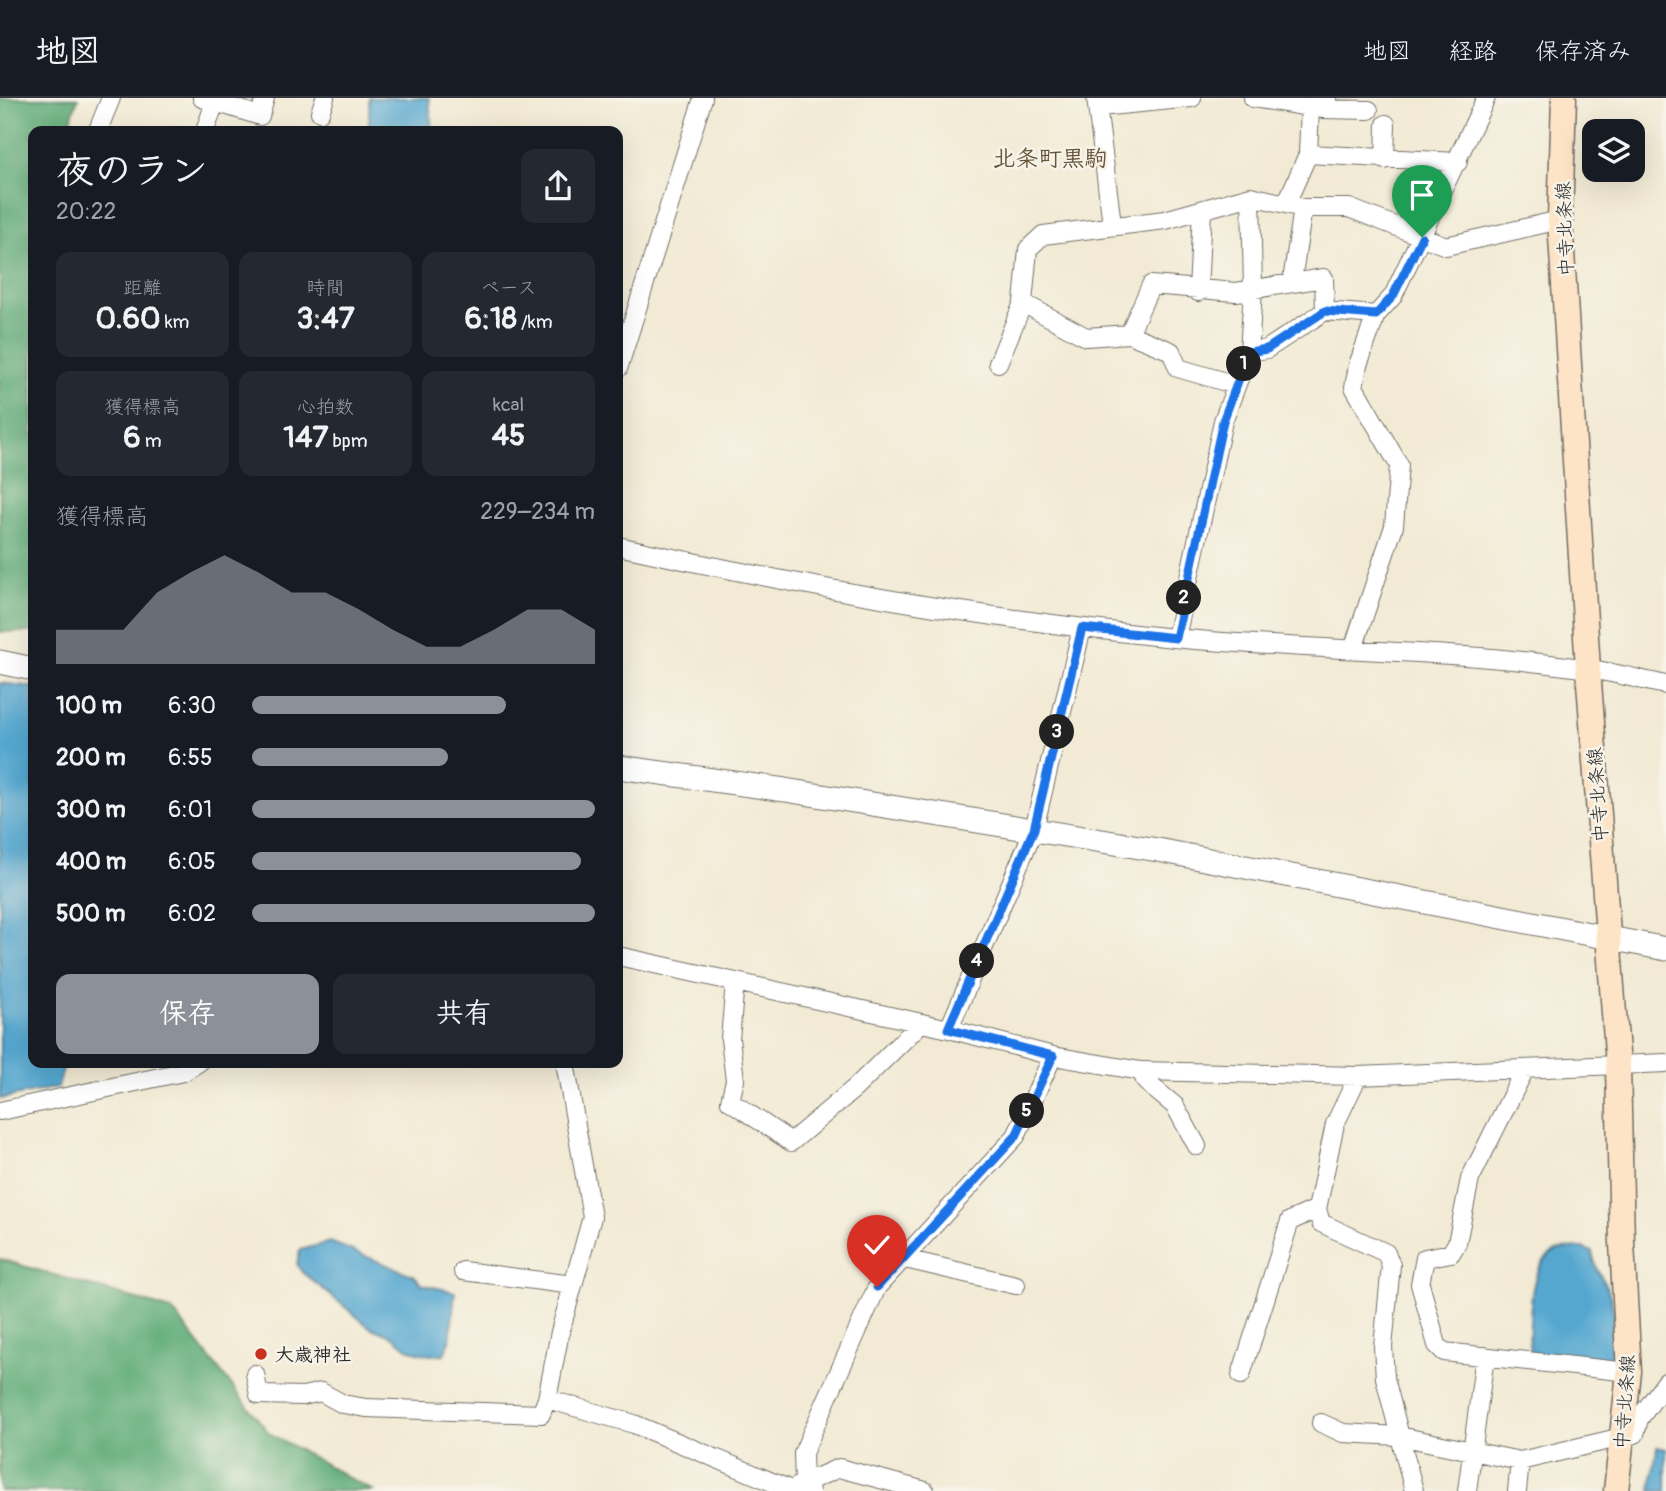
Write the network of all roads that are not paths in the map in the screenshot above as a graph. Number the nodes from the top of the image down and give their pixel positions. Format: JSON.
{"nodes":[{"id":1,"x":111,"y":98,"type":"edge"},
{"id":2,"x":265,"y":98,"type":"edge"},
{"id":3,"x":704,"y":98,"type":"edge"},
{"id":4,"x":1192,"y":98,"type":"edge"},
{"id":5,"x":1253,"y":98,"type":"edge"},
{"id":6,"x":1486,"y":98,"type":"edge"},
{"id":7,"x":1564,"y":98,"type":"edge"},
{"id":8,"x":209,"y":100,"type":"edge"},
{"id":9,"x":1097,"y":102,"type":"edge"},
{"id":10,"x":1319,"y":103,"type":"edge"},
{"id":11,"x":1369,"y":110,"type":"dead end"},
{"id":12,"x":1386,"y":124,"type":"dead end"},
{"id":13,"x":100,"y":126,"type":"edge"},
{"id":14,"x":206,"y":126,"type":"edge"},
{"id":15,"x":1308,"y":153,"type":"junction"},
{"id":16,"x":1385,"y":160,"type":"junction"},
{"id":17,"x":1458,"y":162,"type":"junction"},
{"id":18,"x":1251,"y":196,"type":"junction"},
{"id":19,"x":1295,"y":205,"type":"junction"},
{"id":20,"x":1202,"y":210,"type":"junction"},
{"id":21,"x":1560,"y":220,"type":"junction"},
{"id":22,"x":1112,"y":224,"type":"junction"},
{"id":23,"x":1422,"y":237,"type":"junction"},
{"id":24,"x":1292,"y":281,"type":"junction"},
{"id":25,"x":1253,"y":290,"type":"junction"},
{"id":26,"x":1198,"y":292,"type":"junction"},
{"id":27,"x":1023,"y":303,"type":"junction"},
{"id":28,"x":1325,"y":311,"type":"junction"},
{"id":29,"x":1376,"y":315,"type":"junction"},
{"id":30,"x":1129,"y":334,"type":"junction"},
{"id":31,"x":1249,"y":352,"type":"junction"},
{"id":32,"x":623,"y":353,"type":"edge"},
{"id":33,"x":998,"y":363,"type":"dead end"},
{"id":34,"x":1236,"y":385,"type":"junction"},
{"id":35,"x":623,"y":547,"type":"edge"},
{"id":36,"x":1082,"y":628,"type":"junction"},
{"id":37,"x":1176,"y":638,"type":"junction"},
{"id":38,"x":1353,"y":649,"type":"junction"},
{"id":39,"x":0,"y":662,"type":"edge"},
{"id":40,"x":28,"y":668,"type":"edge"},
{"id":41,"x":1588,"y":668,"type":"junction"},
{"id":42,"x":1666,"y":685,"type":"edge"},
{"id":43,"x":623,"y":768,"type":"edge"},
{"id":44,"x":1034,"y":829,"type":"junction"},
{"id":45,"x":1607,"y":938,"type":"junction"},
{"id":46,"x":1666,"y":949,"type":"edge"},
{"id":47,"x":623,"y":957,"type":"edge"},
{"id":48,"x":735,"y":982,"type":"junction"},
{"id":49,"x":916,"y":1022,"type":"junction"},
{"id":50,"x":948,"y":1029,"type":"junction"},
{"id":51,"x":1053,"y":1056,"type":"junction"},
{"id":52,"x":1666,"y":1063,"type":"edge"},
{"id":53,"x":1618,"y":1066,"type":"junction"},
{"id":54,"x":189,"y":1068,"type":"edge"},
{"id":55,"x":566,"y":1068,"type":"edge"},
{"id":56,"x":1525,"y":1069,"type":"junction"},
{"id":57,"x":1141,"y":1071,"type":"junction"},
{"id":58,"x":1358,"y":1076,"type":"junction"},
{"id":59,"x":0,"y":1111,"type":"edge"},
{"id":60,"x":1197,"y":1146,"type":"dead end"},
{"id":61,"x":1317,"y":1209,"type":"junction"},
{"id":62,"x":901,"y":1258,"type":"junction"},
{"id":63,"x":463,"y":1271,"type":"dead end"},
{"id":64,"x":1420,"y":1284,"type":"junction"},
{"id":65,"x":1016,"y":1285,"type":"dead end"},
{"id":66,"x":573,"y":1286,"type":"junction"},
{"id":67,"x":1389,"y":1290,"type":"junction"},
{"id":68,"x":1485,"y":1356,"type":"junction"},
{"id":69,"x":1629,"y":1372,"type":"junction"},
{"id":70,"x":256,"y":1374,"type":"dead end"},
{"id":71,"x":1241,"y":1375,"type":"dead end"},
{"id":72,"x":1666,"y":1382,"type":"edge"},
{"id":73,"x":547,"y":1399,"type":"junction"},
{"id":74,"x":1321,"y":1423,"type":"dead end"},
{"id":75,"x":1399,"y":1436,"type":"junction"},
{"id":76,"x":1623,"y":1436,"type":"junction"},
{"id":77,"x":1473,"y":1451,"type":"junction"},
{"id":78,"x":1520,"y":1461,"type":"junction"},
{"id":79,"x":807,"y":1487,"type":"edge"},
{"id":80,"x":925,"y":1491,"type":"edge"},
{"id":81,"x":1414,"y":1491,"type":"edge"},
{"id":82,"x":1467,"y":1491,"type":"edge"},
{"id":83,"x":1517,"y":1491,"type":"edge"},
{"id":84,"x":1616,"y":1491,"type":"edge"}],
"edges":[{"from":1,"to":13,"type":"street"},
{"from":2,"to":8,"type":"street"},
{"from":3,"to":32,"type":"street"},
{"from":4,"to":9,"type":"street"},
{"from":5,"to":10,"type":"street"},
{"from":6,"to":17,"type":"street"},
{"from":7,"to":21,"type":"main road","name":"中寺北条線"},
{"from":8,"to":14,"type":"street"},
{"from":9,"to":22,"type":"street"},
{"from":10,"to":11,"type":"street"},
{"from":10,"to":15,"type":"street"},
{"from":12,"to":16,"type":"street"},
{"from":15,"to":16,"type":"street"},
{"from":15,"to":19,"type":"street"},
{"from":16,"to":17,"type":"street"},
{"from":17,"to":23,"type":"street"},
{"from":18,"to":19,"type":"street"},
{"from":18,"to":20,"type":"street"},
{"from":18,"to":25,"type":"street"},
{"from":19,"to":23,"type":"street"},
{"from":19,"to":24,"type":"street"},
{"from":20,"to":22,"type":"street"},
{"from":20,"to":26,"type":"street"},
{"from":21,"to":23,"type":"street"},
{"from":21,"to":41,"type":"main road","name":"中寺北条線"},
{"from":22,"to":27,"type":"street"},
{"from":23,"to":29,"type":"street"},
{"from":24,"to":25,"type":"street"},
{"from":24,"to":28,"type":"street"},
{"from":25,"to":26,"type":"street"},
{"from":25,"to":31,"type":"street"},
{"from":26,"to":30,"type":"street"},
{"from":27,"to":30,"type":"street"},
{"from":27,"to":33,"type":"street"},
{"from":28,"to":29,"type":"street"},
{"from":28,"to":31,"type":"street"},
{"from":29,"to":38,"type":"street"},
{"from":30,"to":34,"type":"street"},
{"from":31,"to":34,"type":"street"},
{"from":34,"to":37,"type":"street"},
{"from":35,"to":36,"type":"street"},
{"from":36,"to":37,"type":"street"},
{"from":36,"to":44,"type":"street"},
{"from":37,"to":38,"type":"street"},
{"from":38,"to":41,"type":"street"},
{"from":39,"to":40,"type":"street"},
{"from":41,"to":42,"type":"street"},
{"from":41,"to":45,"type":"main road","name":"中寺北条線"},
{"from":43,"to":44,"type":"street"},
{"from":44,"to":45,"type":"street"},
{"from":44,"to":50,"type":"street"},
{"from":45,"to":46,"type":"street"},
{"from":45,"to":53,"type":"main road","name":"中寺北条線"},
{"from":47,"to":48,"type":"street"},
{"from":48,"to":49,"type":"street"},
{"from":48,"to":49,"type":"street"},
{"from":49,"to":50,"type":"street"},
{"from":50,"to":51,"type":"street"},
{"from":51,"to":57,"type":"street"},
{"from":51,"to":62,"type":"street"},
{"from":52,"to":53,"type":"street"},
{"from":53,"to":56,"type":"street"},
{"from":53,"to":69,"type":"main road","name":"中寺北条線"},
{"from":54,"to":59,"type":"street"},
{"from":55,"to":66,"type":"street"},
{"from":56,"to":58,"type":"street"},
{"from":56,"to":64,"type":"street"},
{"from":57,"to":58,"type":"street"},
{"from":57,"to":60,"type":"street"},
{"from":58,"to":61,"type":"street"},
{"from":61,"to":67,"type":"street"},
{"from":61,"to":71,"type":"street"},
{"from":62,"to":65,"type":"street"},
{"from":62,"to":79,"type":"street"},
{"from":63,"to":66,"type":"street"},
{"from":64,"to":67,"type":"street"},
{"from":64,"to":68,"type":"street"},
{"from":66,"to":73,"type":"street"},
{"from":67,"to":75,"type":"street"},
{"from":68,"to":69,"type":"street"},
{"from":68,"to":77,"type":"street"},
{"from":69,"to":76,"type":"main road","name":"中寺北条線"},
{"from":70,"to":73,"type":"street"},
{"from":72,"to":76,"type":"street"},
{"from":73,"to":79,"type":"street"},
{"from":74,"to":75,"type":"street"},
{"from":75,"to":77,"type":"street"},
{"from":75,"to":81,"type":"street"},
{"from":76,"to":78,"type":"street"},
{"from":76,"to":84,"type":"main road","name":"中寺北条線"},
{"from":77,"to":78,"type":"street"},
{"from":77,"to":82,"type":"street"},
{"from":78,"to":83,"type":"street"},
{"from":79,"to":80,"type":"street"}]}
